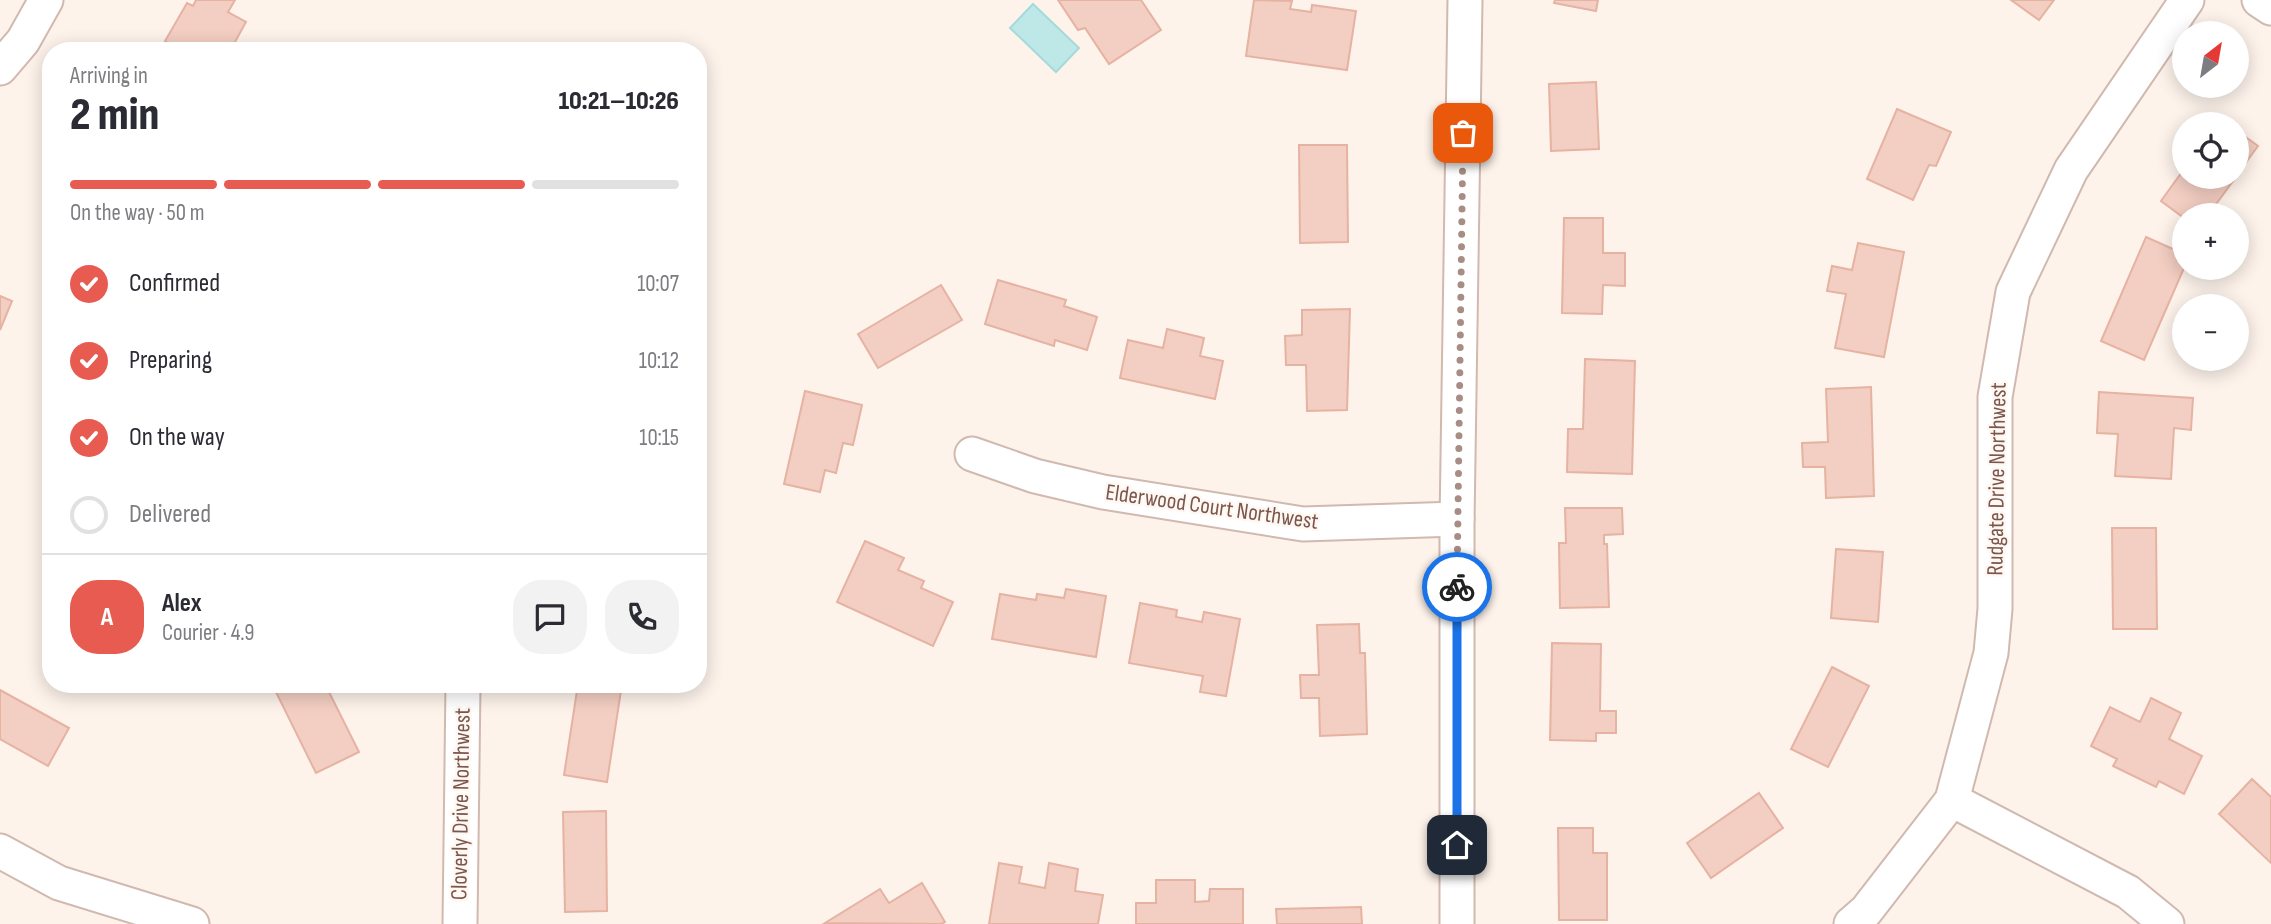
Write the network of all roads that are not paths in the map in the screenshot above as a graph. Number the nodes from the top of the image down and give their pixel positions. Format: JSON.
{"nodes":[{"id":1,"x":46,"y":0,"type":"edge"},
{"id":2,"x":1465,"y":0,"type":"edge"},
{"id":3,"x":2187,"y":0,"type":"edge"},
{"id":4,"x":2259,"y":0,"type":"edge"},
{"id":5,"x":2271,"y":8,"type":"edge"},
{"id":6,"x":0,"y":68,"type":"edge"},
{"id":7,"x":972,"y":454,"type":"dead end"},
{"id":8,"x":1457,"y":519,"type":"junction"},
{"id":9,"x":463,"y":693,"type":"edge"},
{"id":10,"x":1952,"y":800,"type":"junction"},
{"id":11,"x":0,"y":851,"type":"edge"},
{"id":12,"x":192,"y":924,"type":"edge"},
{"id":13,"x":460,"y":924,"type":"edge"},
{"id":14,"x":1457,"y":924,"type":"edge"},
{"id":15,"x":1852,"y":924,"type":"edge"},
{"id":16,"x":2167,"y":924,"type":"edge"}],
"edges":[{"from":1,"to":6,"type":"street"},
{"from":2,"to":8,"type":"street"},
{"from":3,"to":10,"type":"street","name":"Rudgate Drive Northwest"},
{"from":4,"to":5,"type":"street"},
{"from":7,"to":8,"type":"street","name":"Elderwood Court Northwest"},
{"from":8,"to":14,"type":"street"},
{"from":9,"to":13,"type":"street","name":"Cloverly Drive Northwest"},
{"from":10,"to":15,"type":"street","name":"Rudgate Drive Northwest"},
{"from":10,"to":16,"type":"street"},
{"from":11,"to":12,"type":"street"}]}
